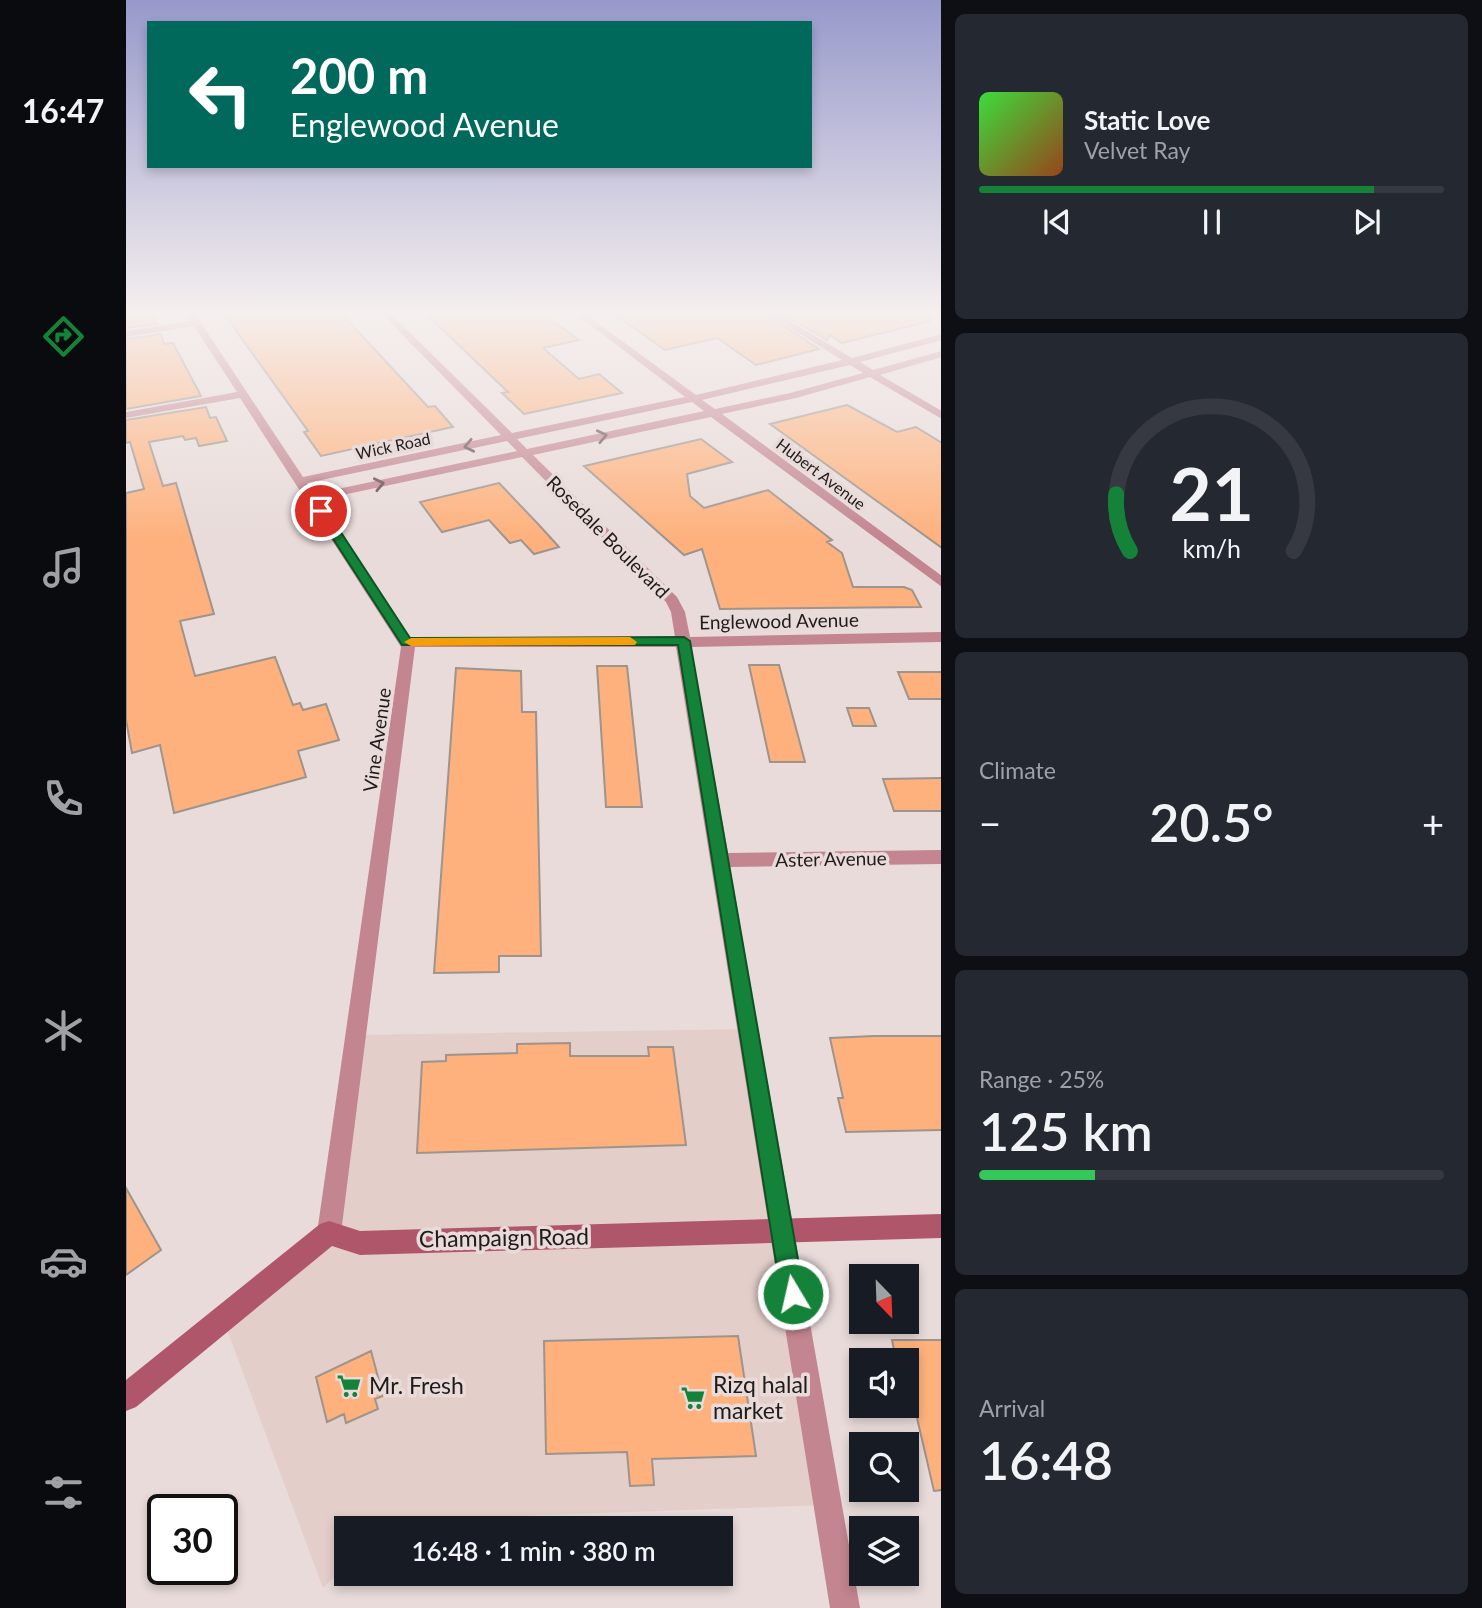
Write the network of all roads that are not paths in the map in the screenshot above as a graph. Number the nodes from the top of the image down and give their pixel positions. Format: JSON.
{"nodes":[{"id":1,"x":241,"y":389,"type":"edge"},
{"id":2,"x":460,"y":389,"type":"edge"},
{"id":3,"x":681,"y":389,"type":"edge"},
{"id":4,"x":736,"y":389,"type":"edge"},
{"id":5,"x":808,"y":389,"type":"edge"},
{"id":6,"x":896,"y":389,"type":"edge"},
{"id":7,"x":244,"y":394,"type":"junction"},
{"id":8,"x":694,"y":399,"type":"junction"},
{"id":9,"x":713,"y":412,"type":"junction"},
{"id":10,"x":126,"y":415,"type":"edge"},
{"id":11,"x":941,"y":416,"type":"edge"},
{"id":12,"x":509,"y":438,"type":"junction"},
{"id":13,"x":525,"y":453,"type":"junction"},
{"id":14,"x":301,"y":481,"type":"junction"},
{"id":15,"x":313,"y":498,"type":"junction"},
{"id":16,"x":941,"y":583,"type":"edge"},
{"id":17,"x":941,"y":637,"type":"edge"},
{"id":18,"x":684,"y":641,"type":"junction"},
{"id":19,"x":406,"y":642,"type":"junction"},
{"id":20,"x":941,"y":857,"type":"edge"},
{"id":21,"x":721,"y":860,"type":"junction"},
{"id":22,"x":941,"y":1226,"type":"edge"},
{"id":23,"x":782,"y":1231,"type":"junction"},
{"id":24,"x":329,"y":1233,"type":"junction"},
{"id":25,"x":126,"y":1397,"type":"edge"},
{"id":26,"x":845,"y":1608,"type":"edge"}],
"edges":[{"from":1,"to":7,"type":"street"},
{"from":2,"to":12,"type":"street","name":"Rosedale Boulevard"},
{"from":3,"to":8,"type":"street","name":"Hubert Avenue"},
{"from":4,"to":8,"type":"street","name":"Wick Road"},
{"from":5,"to":9,"type":"street","name":"Wick Road"},
{"from":6,"to":11,"type":"street"},
{"from":7,"to":10,"type":"street"},
{"from":7,"to":14,"type":"street"},
{"from":8,"to":9,"type":"street","name":"Hubert Avenue"},
{"from":8,"to":12,"type":"street","name":"Wick Road"},
{"from":13,"to":9,"type":"street","name":"Wick Road","one_way":true},
{"from":9,"to":16,"type":"street","name":"Hubert Avenue"},
{"from":12,"to":13,"type":"street","name":"Rosedale Boulevard"},
{"from":12,"to":14,"type":"street","name":"Wick Road","one_way":true},
{"from":15,"to":13,"type":"street","name":"Wick Road","one_way":true},
{"from":13,"to":18,"type":"street","name":"Rosedale Boulevard"},
{"from":14,"to":15,"type":"street"},
{"from":15,"to":19,"type":"street"},
{"from":17,"to":18,"type":"street","name":"Englewood Avenue"},
{"from":18,"to":19,"type":"street","name":"Englewood Avenue"},
{"from":18,"to":21,"type":"street","name":"Rosedale Boulevard"},
{"from":19,"to":24,"type":"street","name":"Vine Avenue"},
{"from":20,"to":21,"type":"street","name":"Aster Avenue"},
{"from":21,"to":23,"type":"street","name":"Rosedale Boulevard"},
{"from":22,"to":23,"type":"street","name":"Champaign Road"},
{"from":23,"to":24,"type":"street","name":"Champaign Road"},
{"from":23,"to":26,"type":"street","name":"Rosedale Boulevard"},
{"from":24,"to":25,"type":"street"}]}
